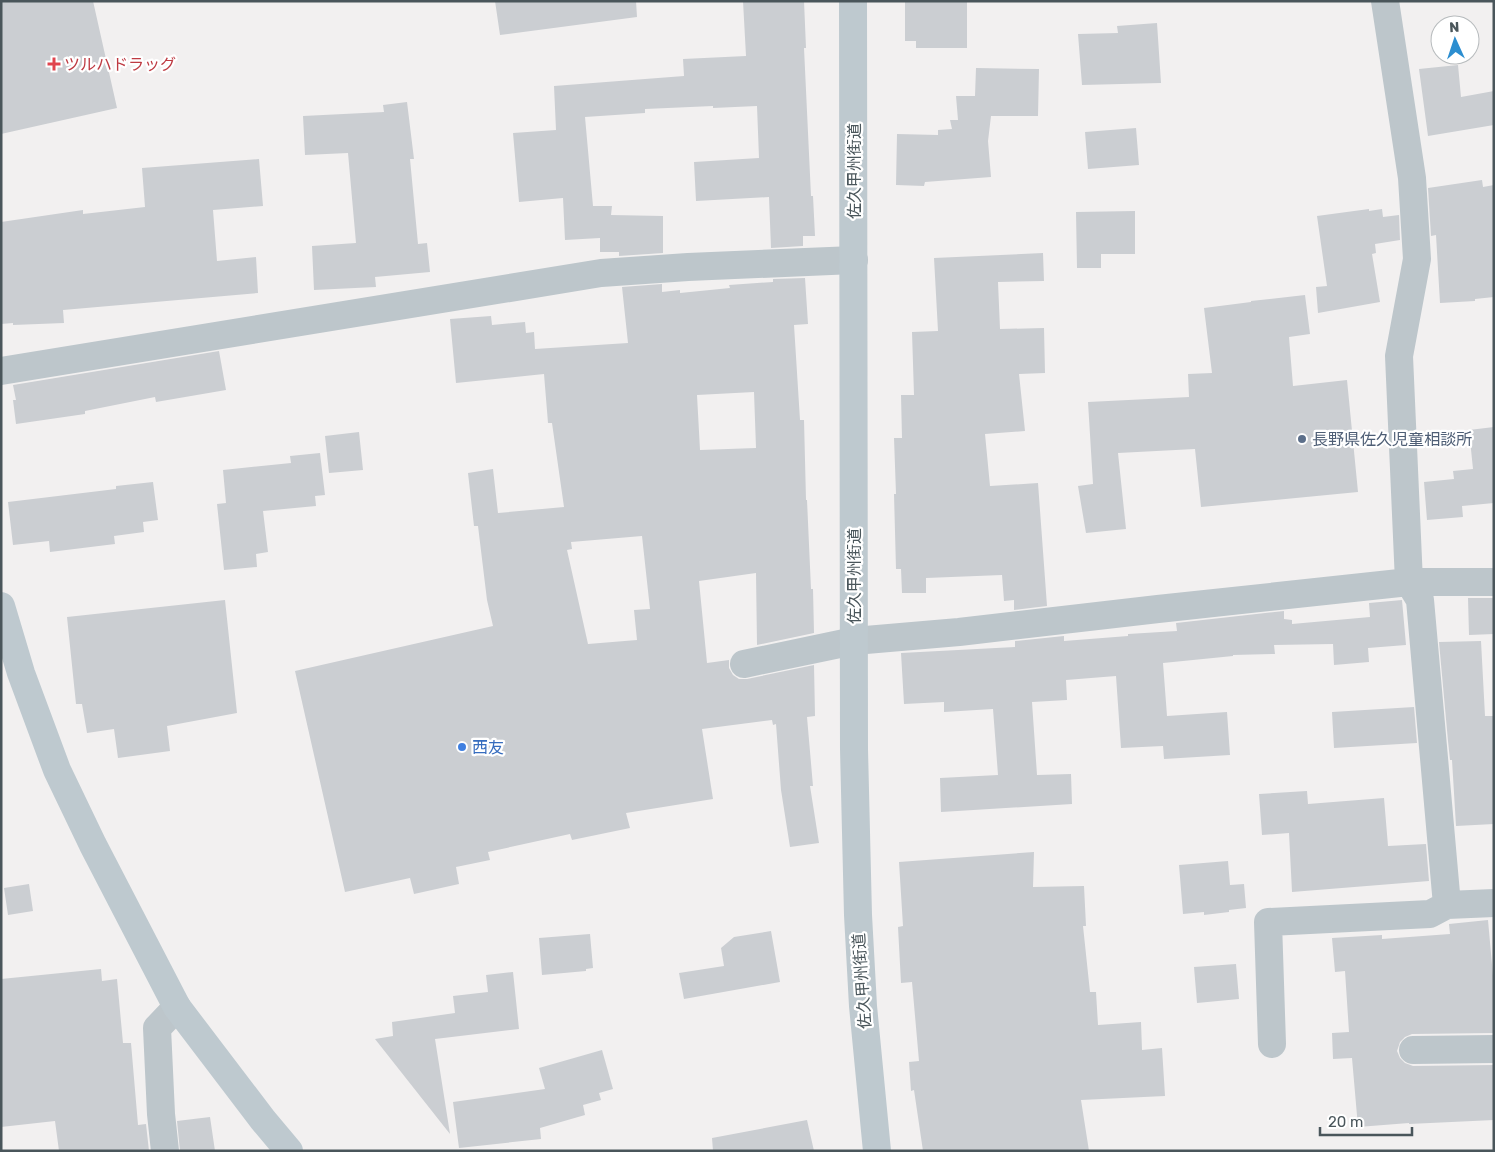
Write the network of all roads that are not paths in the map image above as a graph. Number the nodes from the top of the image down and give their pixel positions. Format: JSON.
{"nodes":[{"id":1,"x":853,"y":1,"type":"edge"},
{"id":2,"x":1385,"y":1,"type":"edge"},
{"id":3,"x":854,"y":260,"type":"junction"},
{"id":4,"x":1,"y":372,"type":"edge"},
{"id":5,"x":1409,"y":582,"type":"junction"},
{"id":6,"x":1494,"y":582,"type":"edge"},
{"id":7,"x":1,"y":606,"type":"edge"},
{"id":8,"x":854,"y":641,"type":"junction"},
{"id":9,"x":744,"y":664,"type":"dead end"},
{"id":10,"x":1494,"y":903,"type":"edge"},
{"id":11,"x":1447,"y":904,"type":"junction"},
{"id":12,"x":177,"y":1007,"type":"junction"},
{"id":13,"x":1272,"y":1044,"type":"dead end"},
{"id":14,"x":1494,"y":1049,"type":"edge"},
{"id":15,"x":1413,"y":1050,"type":"dead end"},
{"id":16,"x":165,"y":1151,"type":"edge"},
{"id":17,"x":289,"y":1151,"type":"edge"},
{"id":18,"x":878,"y":1151,"type":"edge"}],
"edges":[{"from":1,"to":3,"type":"main road","name":"佐久甲州街道"},
{"from":2,"to":5,"type":"street"},
{"from":3,"to":4,"type":"street"},
{"from":3,"to":8,"type":"main road","name":"佐久甲州街道"},
{"from":5,"to":6,"type":"street"},
{"from":5,"to":8,"type":"street"},
{"from":5,"to":11,"type":"street"},
{"from":7,"to":12,"type":"main road"},
{"from":8,"to":9,"type":"street"},
{"from":8,"to":18,"type":"main road","name":"佐久甲州街道"},
{"from":10,"to":11,"type":"street"},
{"from":11,"to":13,"type":"street"},
{"from":12,"to":16,"type":"street"},
{"from":12,"to":17,"type":"main road"},
{"from":14,"to":15,"type":"street"}]}
